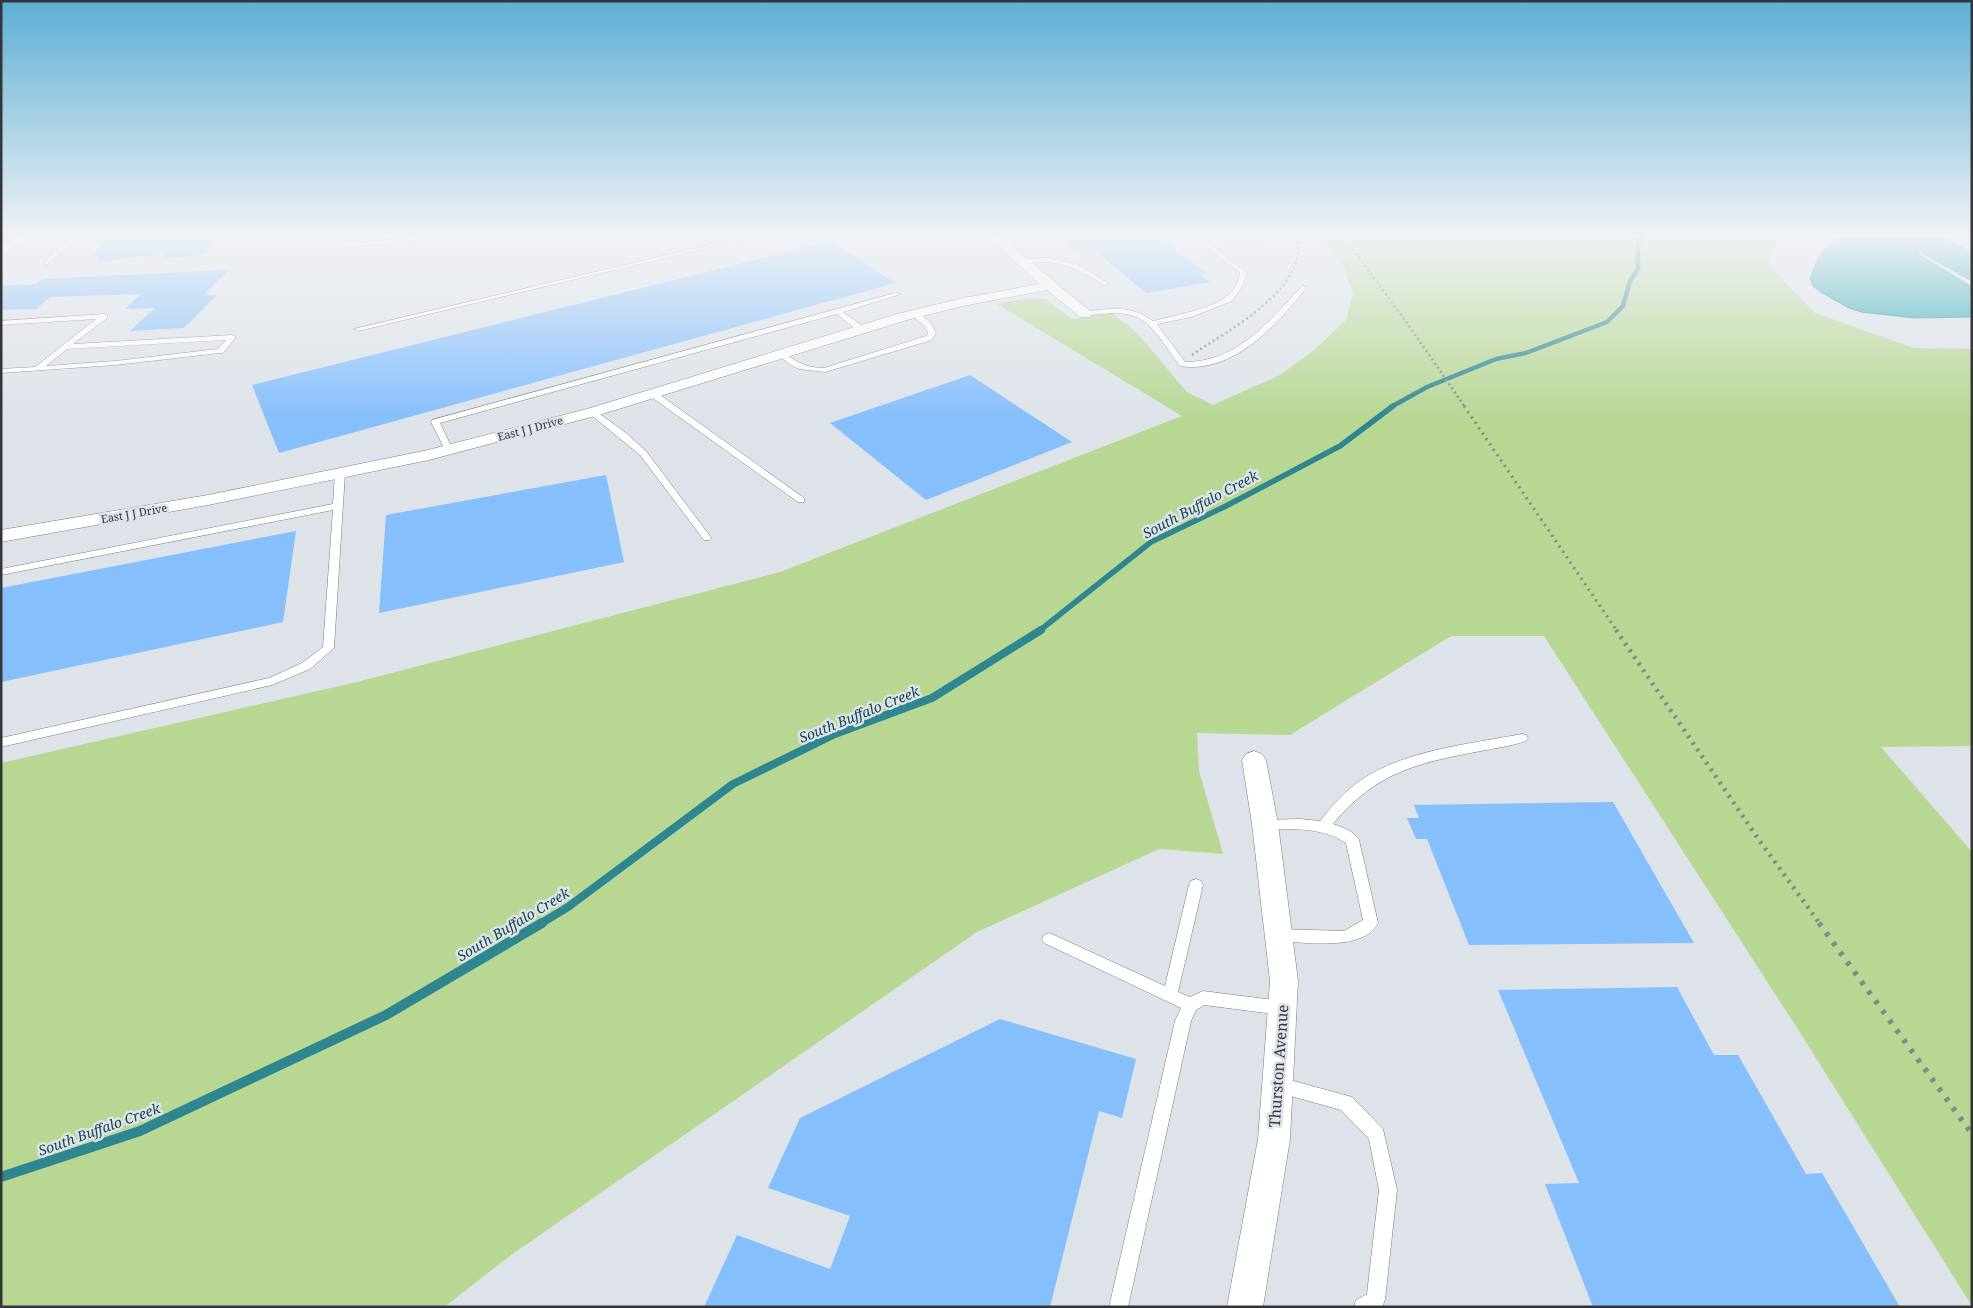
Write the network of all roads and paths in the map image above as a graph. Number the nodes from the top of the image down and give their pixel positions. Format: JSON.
{"nodes":[{"id":1,"x":490,"y":298,"type":"edge"},
{"id":2,"x":883,"y":298,"type":"edge"},
{"id":3,"x":985,"y":298,"type":"edge"},
{"id":4,"x":1065,"y":298,"type":"edge"},
{"id":5,"x":1230,"y":298,"type":"edge"},
{"id":6,"x":1293,"y":298,"type":"edge"},
{"id":7,"x":838,"y":311,"type":"junction"},
{"id":8,"x":915,"y":314,"type":"junction"},
{"id":9,"x":1085,"y":314,"type":"joint"},
{"id":10,"x":1152,"y":323,"type":"junction"},
{"id":11,"x":1,"y":324,"type":"edge"},
{"id":12,"x":358,"y":329,"type":"dead end"},
{"id":13,"x":862,"y":330,"type":"junction"},
{"id":14,"x":65,"y":347,"type":"junction"},
{"id":15,"x":782,"y":355,"type":"junction"},
{"id":16,"x":37,"y":369,"type":"junction"},
{"id":17,"x":1,"y":371,"type":"edge"},
{"id":18,"x":653,"y":394,"type":"junction"},
{"id":19,"x":592,"y":412,"type":"junction"},
{"id":20,"x":449,"y":450,"type":"junction"},
{"id":21,"x":340,"y":473,"type":"junction"},
{"id":22,"x":801,"y":500,"type":"dead end"},
{"id":23,"x":338,"y":506,"type":"junction"},
{"id":24,"x":1,"y":536,"type":"edge"},
{"id":25,"x":708,"y":538,"type":"dead end"},
{"id":26,"x":1,"y":572,"type":"edge"},
{"id":27,"x":1522,"y":738,"type":"dead end"},
{"id":28,"x":1,"y":743,"type":"edge"},
{"id":29,"x":1254,"y":760,"type":"dead end"},
{"id":30,"x":1265,"y":824,"type":"junction"},
{"id":31,"x":1324,"y":825,"type":"junction"},
{"id":32,"x":1196,"y":885,"type":"dead end"},
{"id":33,"x":1278,"y":934,"type":"junction"},
{"id":34,"x":1049,"y":939,"type":"dead end"},
{"id":35,"x":1170,"y":996,"type":"junction"},
{"id":36,"x":1282,"y":1008,"type":"junction"},
{"id":37,"x":1187,"y":1013,"type":"junction"},
{"id":38,"x":1277,"y":1085,"type":"junction"},
{"id":39,"x":1118,"y":1307,"type":"edge"},
{"id":40,"x":1245,"y":1307,"type":"edge"},
{"id":41,"x":1363,"y":1307,"type":"edge"}],
"edges":[{"from":1,"to":12,"type":"lane"},
{"from":2,"to":7,"type":"lane"},
{"from":3,"to":8,"type":"street","name":"East J J Drive"},
{"from":4,"to":9,"type":"street"},
{"from":5,"to":10,"type":"lane"},
{"from":6,"to":10,"type":"lane"},
{"from":7,"to":13,"type":"lane"},
{"from":7,"to":20,"type":"lane"},
{"from":8,"to":13,"type":"street","name":"East J J Drive"},
{"from":8,"to":15,"type":"lane"},
{"from":9,"to":10,"type":"lane"},
{"from":11,"to":14,"type":"lane"},
{"from":13,"to":15,"type":"street","name":"East J J Drive"},
{"from":14,"to":16,"type":"lane"},
{"from":14,"to":16,"type":"lane"},
{"from":15,"to":18,"type":"street","name":"East J J Drive"},
{"from":16,"to":17,"type":"lane"},
{"from":18,"to":19,"type":"street","name":"East J J Drive"},
{"from":18,"to":22,"type":"lane"},
{"from":19,"to":20,"type":"street","name":"East J J Drive"},
{"from":19,"to":25,"type":"lane"},
{"from":20,"to":21,"type":"street","name":"East J J Drive"},
{"from":21,"to":23,"type":"lane"},
{"from":21,"to":24,"type":"street","name":"East J J Drive"},
{"from":23,"to":26,"type":"lane"},
{"from":23,"to":28,"type":"lane"},
{"from":27,"to":31,"type":"lane"},
{"from":29,"to":30,"type":"street","name":"Thurston Avenue"},
{"from":30,"to":31,"type":"lane"},
{"from":30,"to":33,"type":"street","name":"Thurston Avenue"},
{"from":31,"to":33,"type":"lane"},
{"from":32,"to":35,"type":"lane"},
{"from":33,"to":36,"type":"street","name":"Thurston Avenue"},
{"from":34,"to":35,"type":"lane"},
{"from":35,"to":37,"type":"lane"},
{"from":36,"to":37,"type":"lane"},
{"from":36,"to":38,"type":"street","name":"Thurston Avenue"},
{"from":37,"to":39,"type":"lane"},
{"from":38,"to":40,"type":"street","name":"Thurston Avenue"},
{"from":38,"to":41,"type":"lane"}]}
